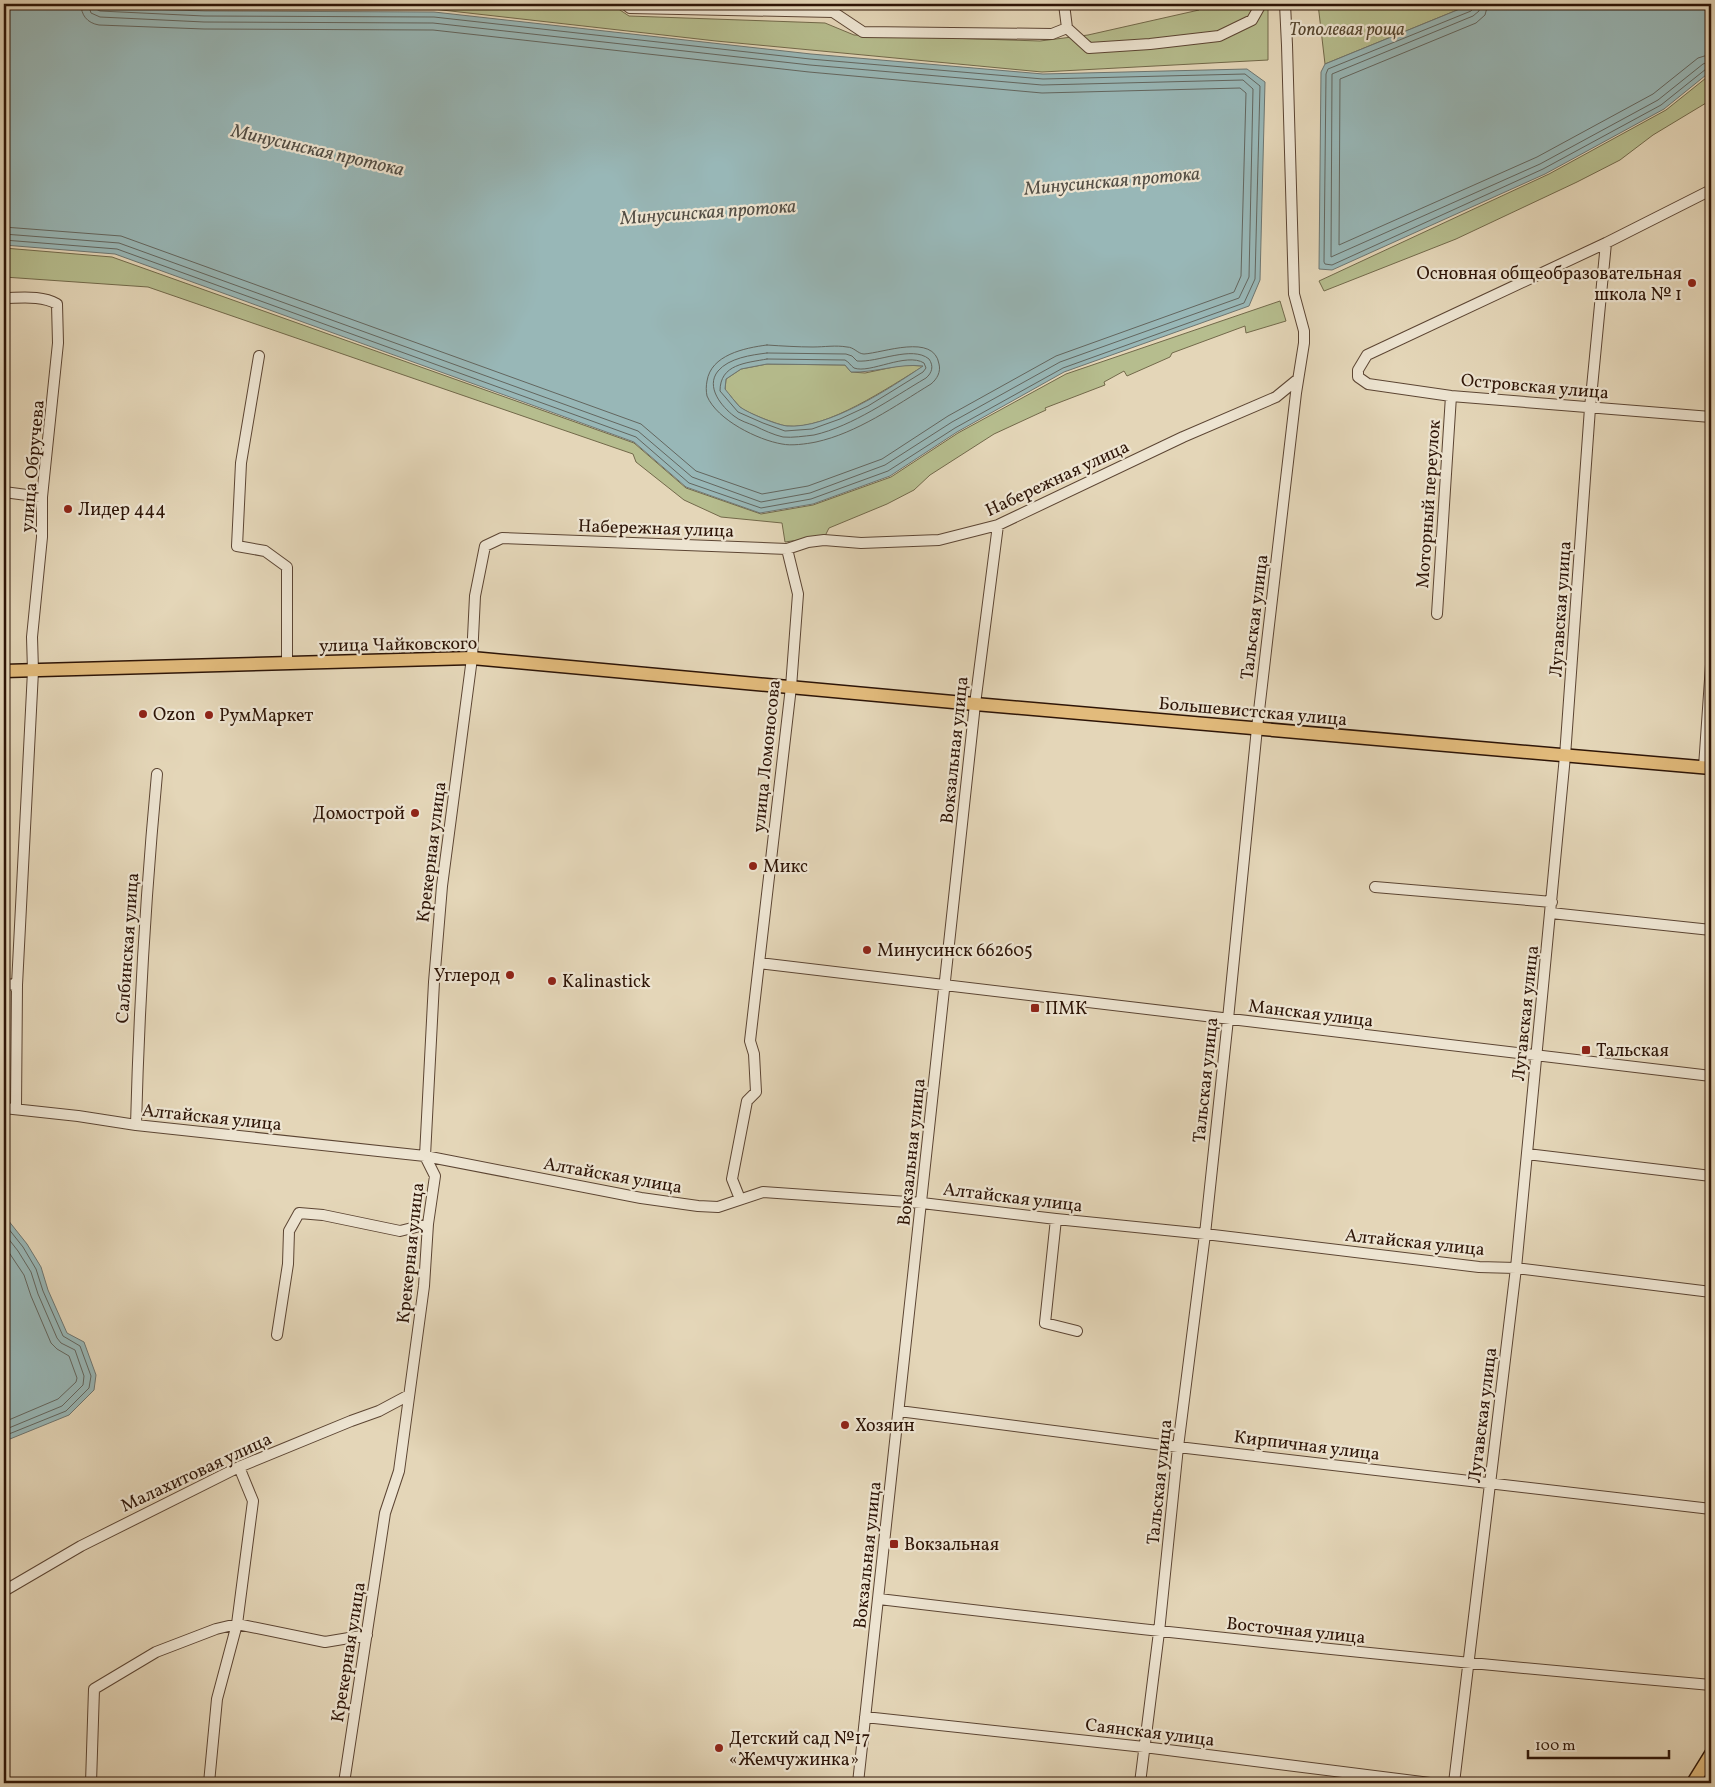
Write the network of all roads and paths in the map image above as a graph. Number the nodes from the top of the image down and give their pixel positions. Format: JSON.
{"nodes":[{"id":1,"x":625,"y":4,"type":"edge"},
{"id":2,"x":1064,"y":4,"type":"edge"},
{"id":3,"x":1261,"y":4,"type":"edge"},
{"id":4,"x":1285,"y":4,"type":"edge"},
{"id":5,"x":833,"y":8,"type":"edge"},
{"id":6,"x":1067,"y":28,"type":"junction"},
{"id":7,"x":1711,"y":190,"type":"edge"},
{"id":8,"x":1606,"y":243,"type":"junction"},
{"id":9,"x":4,"y":298,"type":"edge"},
{"id":10,"x":259,"y":356,"type":"dead end"},
{"id":11,"x":1298,"y":379,"type":"junction"},
{"id":12,"x":1451,"y":396,"type":"junction"},
{"id":13,"x":1276,"y":397,"type":"junction"},
{"id":14,"x":1294,"y":408,"type":"junction"},
{"id":15,"x":1590,"y":408,"type":"junction"},
{"id":16,"x":1711,"y":417,"type":"edge"},
{"id":17,"x":4,"y":492,"type":"edge"},
{"id":18,"x":42,"y":496,"type":"junction"},
{"id":19,"x":998,"y":525,"type":"junction"},
{"id":20,"x":485,"y":546,"type":"joint"},
{"id":21,"x":787,"y":549,"type":"junction"},
{"id":22,"x":1437,"y":614,"type":"dead end"},
{"id":23,"x":472,"y":658,"type":"junction"},
{"id":24,"x":287,"y":663,"type":"junction"},
{"id":25,"x":1711,"y":665,"type":"edge"},
{"id":26,"x":4,"y":671,"type":"edge"},
{"id":27,"x":33,"y":671,"type":"junction"},
{"id":28,"x":791,"y":687,"type":"junction"},
{"id":29,"x":975,"y":704,"type":"junction"},
{"id":30,"x":1257,"y":728,"type":"junction"},
{"id":31,"x":1565,"y":756,"type":"junction"},
{"id":32,"x":1708,"y":767,"type":"edge"},
{"id":33,"x":157,"y":774,"type":"dead end"},
{"id":34,"x":1375,"y":887,"type":"dead end"},
{"id":35,"x":1552,"y":902,"type":"junction"},
{"id":36,"x":1551,"y":913,"type":"junction"},
{"id":37,"x":1711,"y":930,"type":"edge"},
{"id":38,"x":759,"y":963,"type":"junction"},
{"id":39,"x":4,"y":984,"type":"edge"},
{"id":40,"x":17,"y":985,"type":"junction"},
{"id":41,"x":945,"y":985,"type":"junction"},
{"id":42,"x":1228,"y":1019,"type":"junction"},
{"id":43,"x":1537,"y":1056,"type":"junction"},
{"id":44,"x":1711,"y":1076,"type":"edge"},
{"id":45,"x":4,"y":1108,"type":"edge"},
{"id":46,"x":16,"y":1110,"type":"junction"},
{"id":47,"x":136,"y":1125,"type":"junction"},
{"id":48,"x":1527,"y":1154,"type":"junction"},
{"id":49,"x":425,"y":1156,"type":"junction"},
{"id":50,"x":1711,"y":1176,"type":"edge"},
{"id":51,"x":740,"y":1199,"type":"junction"},
{"id":52,"x":922,"y":1203,"type":"junction"},
{"id":53,"x":1056,"y":1219,"type":"junction"},
{"id":54,"x":428,"y":1224,"type":"junction"},
{"id":55,"x":1205,"y":1234,"type":"junction"},
{"id":56,"x":1516,"y":1268,"type":"junction"},
{"id":57,"x":1711,"y":1292,"type":"edge"},
{"id":58,"x":1077,"y":1331,"type":"dead end"},
{"id":59,"x":277,"y":1335,"type":"dead end"},
{"id":60,"x":409,"y":1395,"type":"junction"},
{"id":61,"x":899,"y":1411,"type":"junction"},
{"id":62,"x":1178,"y":1446,"type":"junction"},
{"id":63,"x":239,"y":1467,"type":"junction"},
{"id":64,"x":1491,"y":1483,"type":"junction"},
{"id":65,"x":1711,"y":1509,"type":"edge"},
{"id":66,"x":4,"y":1591,"type":"edge"},
{"id":67,"x":879,"y":1599,"type":"junction"},
{"id":68,"x":237,"y":1624,"type":"junction"},
{"id":69,"x":1159,"y":1632,"type":"junction"},
{"id":70,"x":367,"y":1635,"type":"junction"},
{"id":71,"x":1468,"y":1664,"type":"junction"},
{"id":72,"x":1711,"y":1685,"type":"edge"},
{"id":73,"x":865,"y":1717,"type":"junction"},
{"id":74,"x":1144,"y":1747,"type":"junction"},
{"id":75,"x":1711,"y":1754,"type":"edge"},
{"id":76,"x":91,"y":1783,"type":"edge"},
{"id":77,"x":209,"y":1783,"type":"edge"},
{"id":78,"x":344,"y":1783,"type":"edge"},
{"id":79,"x":858,"y":1783,"type":"edge"},
{"id":80,"x":1140,"y":1783,"type":"edge"},
{"id":81,"x":1430,"y":1783,"type":"edge"},
{"id":82,"x":1454,"y":1783,"type":"edge"},
{"id":83,"x":1693,"y":1783,"type":"edge"}],
"edges":[{"from":1,"to":5,"type":"street"},
{"from":2,"to":6,"type":"street"},
{"from":3,"to":6,"type":"street"},
{"from":4,"to":11,"type":"street","name":"Тальская улица"},
{"from":5,"to":6,"type":"street"},
{"from":7,"to":8,"type":"street"},
{"from":8,"to":12,"type":"street","name":"Островская улица"},
{"from":8,"to":15,"type":"street","name":"Лугавская улица"},
{"from":9,"to":18,"type":"street","name":"улица Обручева"},
{"from":10,"to":24,"type":"street"},
{"from":11,"to":13,"type":"street","name":"Набережная улица"},
{"from":11,"to":14,"type":"street","name":"Тальская улица"},
{"from":12,"to":15,"type":"street","name":"Островская улица"},
{"from":12,"to":22,"type":"street","name":"Моторный переулок"},
{"from":13,"to":14,"type":"street"},
{"from":13,"to":19,"type":"street","name":"Набережная улица"},
{"from":14,"to":30,"type":"street","name":"Тальская улица"},
{"from":15,"to":16,"type":"street","name":"Островская улица"},
{"from":15,"to":31,"type":"street","name":"Лугавская улица"},
{"from":17,"to":18,"type":"street"},
{"from":18,"to":27,"type":"street","name":"улица Обручева"},
{"from":19,"to":21,"type":"street","name":"Набережная улица"},
{"from":19,"to":29,"type":"street","name":"Вокзальная улица"},
{"from":20,"to":21,"type":"street","name":"Набережная улица"},
{"from":20,"to":23,"type":"street","name":"Крекерная улица"},
{"from":21,"to":28,"type":"street","name":"улица Ломоносова"},
{"from":23,"to":24,"type":"main road","name":"улица Чайковского"},
{"from":23,"to":28,"type":"main road","name":"улица Чайковского"},
{"from":23,"to":49,"type":"street","name":"Крекерная улица"},
{"from":24,"to":27,"type":"main road","name":"улица Чайковского"},
{"from":25,"to":32,"type":"street"},
{"from":26,"to":27,"type":"main road","name":"улица Чайковского"},
{"from":27,"to":40,"type":"street","name":"улица Обручева"},
{"from":28,"to":29,"type":"main road","name":"Большевистская улица"},
{"from":28,"to":38,"type":"street","name":"улица Ломоносова"},
{"from":29,"to":30,"type":"main road","name":"Большевистская улица"},
{"from":29,"to":41,"type":"street","name":"Вокзальная улица"},
{"from":30,"to":31,"type":"main road","name":"Большевистская улица"},
{"from":30,"to":42,"type":"street","name":"Тальская улица"},
{"from":31,"to":32,"type":"main road","name":"Большевистская улица"},
{"from":31,"to":35,"type":"street","name":"Лугавская улица"},
{"from":33,"to":47,"type":"street","name":"Салбинская улица"},
{"from":34,"to":35,"type":"street"},
{"from":35,"to":36,"type":"street","name":"Лугавская улица"},
{"from":36,"to":37,"type":"street"},
{"from":36,"to":43,"type":"street","name":"Лугавская улица"},
{"from":38,"to":41,"type":"street","name":"Манская улица"},
{"from":38,"to":51,"type":"street","name":"улица Ломоносова"},
{"from":39,"to":40,"type":"street"},
{"from":40,"to":46,"type":"street","name":"улица Обручева"},
{"from":41,"to":42,"type":"street","name":"Манская улица"},
{"from":41,"to":52,"type":"street","name":"Вокзальная улица"},
{"from":42,"to":43,"type":"street","name":"Манская улица"},
{"from":42,"to":55,"type":"street","name":"Тальская улица"},
{"from":43,"to":44,"type":"street","name":"Манская улица"},
{"from":43,"to":48,"type":"street","name":"Лугавская улица"},
{"from":45,"to":46,"type":"street","name":"Алтайская улица"},
{"from":46,"to":47,"type":"street","name":"Алтайская улица"},
{"from":47,"to":49,"type":"street","name":"Алтайская улица"},
{"from":48,"to":50,"type":"street"},
{"from":48,"to":56,"type":"street","name":"Лугавская улица"},
{"from":49,"to":51,"type":"street","name":"Алтайская улица"},
{"from":49,"to":54,"type":"street","name":"Крекерная улица"},
{"from":51,"to":52,"type":"street","name":"Алтайская улица"},
{"from":52,"to":53,"type":"street","name":"Алтайская улица"},
{"from":52,"to":61,"type":"street","name":"Вокзальная улица"},
{"from":53,"to":55,"type":"street","name":"Алтайская улица"},
{"from":53,"to":58,"type":"street"},
{"from":54,"to":59,"type":"street"},
{"from":54,"to":60,"type":"street","name":"Крекерная улица"},
{"from":55,"to":56,"type":"street","name":"Алтайская улица"},
{"from":55,"to":62,"type":"street","name":"Тальская улица"},
{"from":56,"to":57,"type":"street","name":"Алтайская улица"},
{"from":56,"to":64,"type":"street","name":"Лугавская улица"},
{"from":60,"to":63,"type":"street","name":"Малахитовая улица"},
{"from":60,"to":70,"type":"street","name":"Крекерная улица"},
{"from":61,"to":62,"type":"street","name":"Кирпичная улица"},
{"from":61,"to":67,"type":"street","name":"Вокзальная улица"},
{"from":62,"to":64,"type":"street","name":"Кирпичная улица"},
{"from":62,"to":69,"type":"street","name":"Тальская улица"},
{"from":63,"to":66,"type":"street","name":"Малахитовая улица"},
{"from":63,"to":68,"type":"street"},
{"from":64,"to":65,"type":"street","name":"Кирпичная улица"},
{"from":64,"to":71,"type":"street","name":"Лугавская улица"},
{"from":67,"to":69,"type":"street","name":"Восточная улица"},
{"from":67,"to":73,"type":"street","name":"Вокзальная улица"},
{"from":68,"to":70,"type":"street"},
{"from":68,"to":76,"type":"street"},
{"from":68,"to":77,"type":"street"},
{"from":69,"to":71,"type":"street","name":"Восточная улица"},
{"from":69,"to":74,"type":"street","name":"Тальская улица"},
{"from":70,"to":78,"type":"street","name":"Крекерная улица"},
{"from":71,"to":72,"type":"street","name":"Восточная улица"},
{"from":71,"to":82,"type":"street","name":"Лугавская улица"},
{"from":73,"to":74,"type":"street","name":"Саянская улица"},
{"from":73,"to":79,"type":"street","name":"Вокзальная улица"},
{"from":74,"to":80,"type":"street","name":"Тальская улица"},
{"from":74,"to":81,"type":"street","name":"Саянская улица"},
{"from":75,"to":83,"type":"main road"}]}
